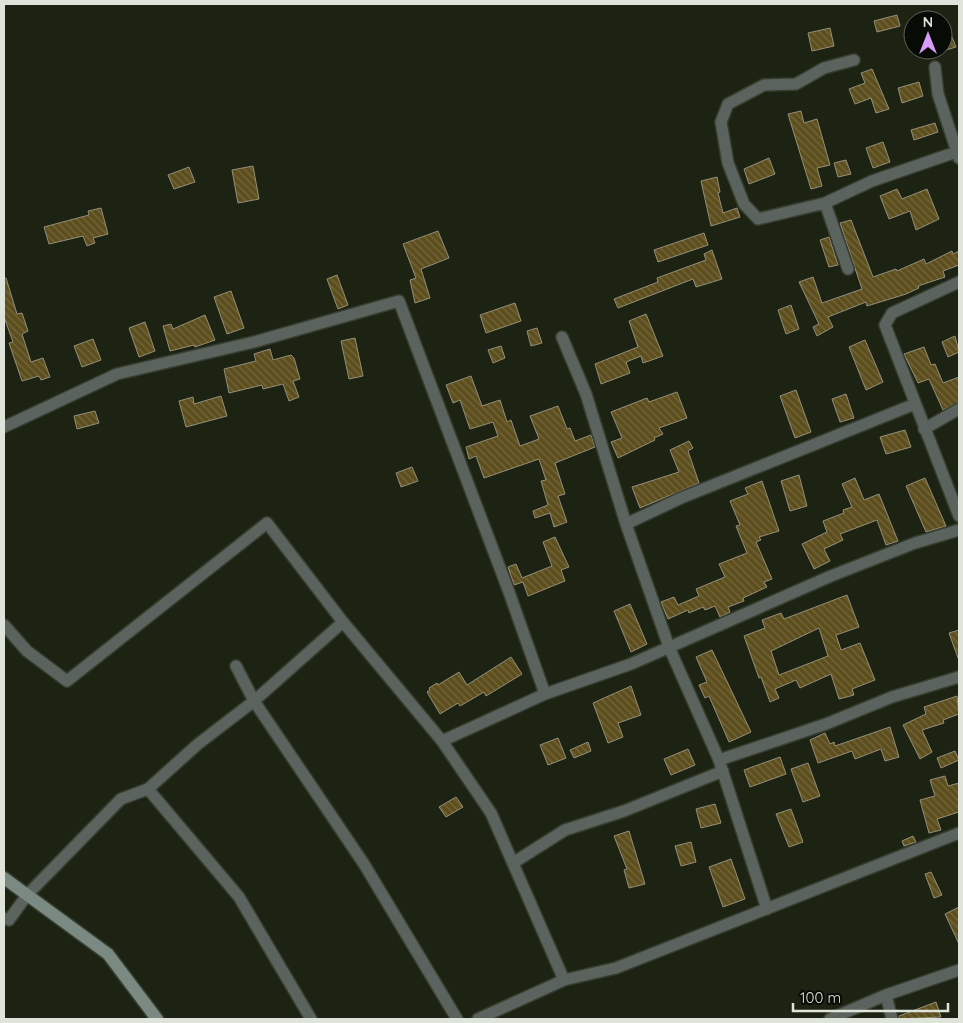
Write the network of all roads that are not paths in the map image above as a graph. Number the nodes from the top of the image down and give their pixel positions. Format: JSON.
{"nodes":[{"id":1,"x":854,"y":60,"type":"dead end"},
{"id":2,"x":935,"y":67,"type":"dead end"},
{"id":3,"x":958,"y":155,"type":"edge"},
{"id":4,"x":825,"y":204,"type":"junction"},
{"id":5,"x":848,"y":269,"type":"dead end"},
{"id":6,"x":959,"y":282,"type":"edge"},
{"id":7,"x":562,"y":337,"type":"dead end"},
{"id":8,"x":915,"y":404,"type":"junction"},
{"id":9,"x":959,"y":409,"type":"edge"},
{"id":10,"x":4,"y":427,"type":"edge"},
{"id":11,"x":924,"y":430,"type":"junction"},
{"id":12,"x":959,"y":516,"type":"edge"},
{"id":13,"x":626,"y":524,"type":"junction"},
{"id":14,"x":959,"y":530,"type":"edge"},
{"id":15,"x":343,"y":622,"type":"junction"},
{"id":16,"x":4,"y":626,"type":"edge"},
{"id":17,"x":669,"y":647,"type":"junction"},
{"id":18,"x":236,"y":666,"type":"dead end"},
{"id":19,"x":959,"y":677,"type":"edge"},
{"id":20,"x":545,"y":694,"type":"junction"},
{"id":21,"x":254,"y":701,"type":"junction"},
{"id":22,"x":442,"y":741,"type":"junction"},
{"id":23,"x":721,"y":766,"type":"junction"},
{"id":24,"x":148,"y":789,"type":"junction"},
{"id":25,"x":959,"y":833,"type":"edge"},
{"id":26,"x":513,"y":863,"type":"junction"},
{"id":27,"x":4,"y":878,"type":"edge"},
{"id":28,"x":27,"y":895,"type":"junction"},
{"id":29,"x":767,"y":908,"type":"junction"},
{"id":30,"x":4,"y":918,"type":"edge"},
{"id":31,"x":959,"y":970,"type":"edge"},
{"id":32,"x":564,"y":980,"type":"junction"},
{"id":33,"x":886,"y":995,"type":"junction"},
{"id":34,"x":157,"y":1019,"type":"edge"},
{"id":35,"x":311,"y":1019,"type":"edge"},
{"id":36,"x":457,"y":1019,"type":"edge"},
{"id":37,"x":478,"y":1019,"type":"edge"},
{"id":38,"x":830,"y":1019,"type":"edge"},
{"id":39,"x":892,"y":1019,"type":"edge"}],
"edges":[{"from":1,"to":4,"type":"street"},
{"from":2,"to":3,"type":"street"},
{"from":3,"to":4,"type":"street"},
{"from":4,"to":5,"type":"street"},
{"from":6,"to":8,"type":"street"},
{"from":7,"to":13,"type":"street"},
{"from":8,"to":11,"type":"street"},
{"from":8,"to":13,"type":"street"},
{"from":9,"to":11,"type":"street"},
{"from":10,"to":20,"type":"street"},
{"from":11,"to":12,"type":"street"},
{"from":13,"to":17,"type":"street"},
{"from":14,"to":17,"type":"street"},
{"from":15,"to":16,"type":"street"},
{"from":15,"to":21,"type":"street"},
{"from":15,"to":22,"type":"street"},
{"from":17,"to":20,"type":"street"},
{"from":17,"to":23,"type":"street"},
{"from":18,"to":21,"type":"street"},
{"from":19,"to":23,"type":"street"},
{"from":20,"to":22,"type":"street"},
{"from":21,"to":24,"type":"street"},
{"from":21,"to":36,"type":"street"},
{"from":22,"to":26,"type":"street"},
{"from":23,"to":26,"type":"street"},
{"from":23,"to":29,"type":"street"},
{"from":24,"to":28,"type":"street"},
{"from":24,"to":35,"type":"street"},
{"from":25,"to":29,"type":"street"},
{"from":26,"to":32,"type":"street"},
{"from":27,"to":28,"type":"street"},
{"from":28,"to":30,"type":"street"},
{"from":28,"to":34,"type":"street"},
{"from":29,"to":32,"type":"street"},
{"from":31,"to":33,"type":"street"},
{"from":32,"to":37,"type":"street"},
{"from":33,"to":38,"type":"street"},
{"from":33,"to":39,"type":"street"}]}
